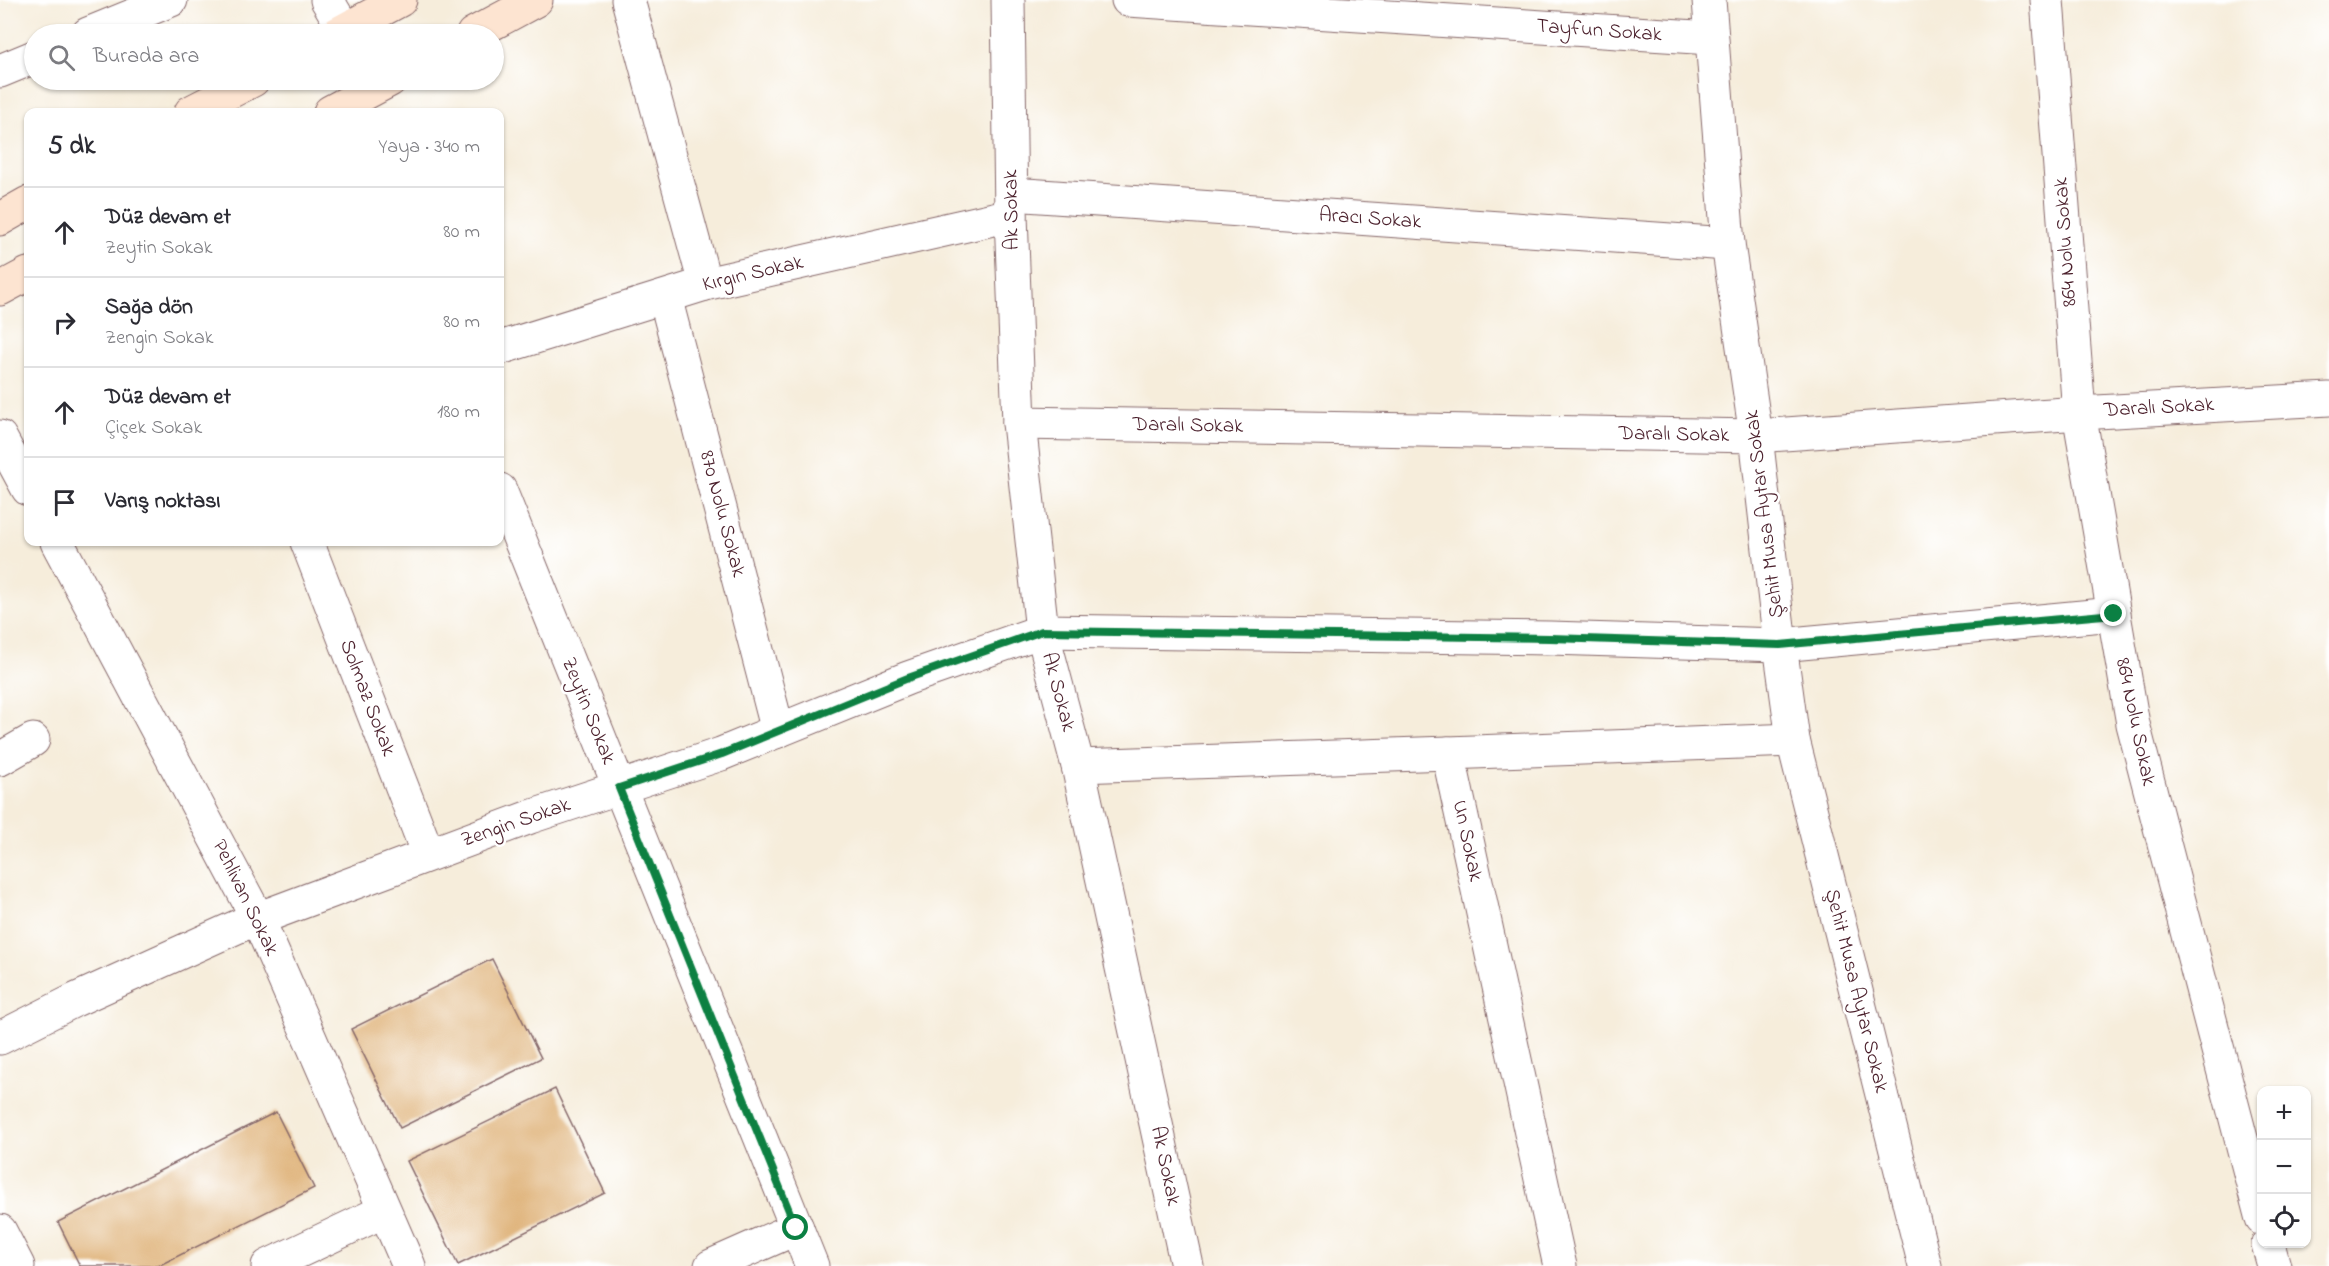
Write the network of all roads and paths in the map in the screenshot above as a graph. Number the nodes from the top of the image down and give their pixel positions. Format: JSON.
{"nodes":[{"id":1,"x":171,"y":0,"type":"edge"},
{"id":2,"x":327,"y":0,"type":"edge"},
{"id":3,"x":400,"y":0,"type":"edge"},
{"id":4,"x":536,"y":0,"type":"edge"},
{"id":5,"x":628,"y":0,"type":"edge"},
{"id":6,"x":1008,"y":0,"type":"edge"},
{"id":7,"x":1128,"y":0,"type":"edge"},
{"id":8,"x":1709,"y":0,"type":"edge"},
{"id":9,"x":2047,"y":0,"type":"edge"},
{"id":10,"x":112,"y":24,"type":"edge"},
{"id":11,"x":338,"y":24,"type":"edge"},
{"id":12,"x":356,"y":24,"type":"edge"},
{"id":13,"x":492,"y":24,"type":"edge"},
{"id":14,"x":1711,"y":38,"type":"junction"},
{"id":15,"x":24,"y":61,"type":"edge"},
{"id":16,"x":0,"y":72,"type":"edge"},
{"id":17,"x":234,"y":90,"type":"edge"},
{"id":18,"x":374,"y":90,"type":"edge"},
{"id":19,"x":199,"y":108,"type":"edge"},
{"id":20,"x":346,"y":108,"type":"edge"},
{"id":21,"x":1011,"y":204,"type":"junction"},
{"id":22,"x":24,"y":205,"type":"edge"},
{"id":23,"x":0,"y":219,"type":"edge"},
{"id":24,"x":1728,"y":244,"type":"junction"},
{"id":25,"x":24,"y":276,"type":"edge"},
{"id":26,"x":705,"y":284,"type":"junction"},
{"id":27,"x":0,"y":289,"type":"edge"},
{"id":28,"x":665,"y":297,"type":"junction"},
{"id":29,"x":504,"y":347,"type":"edge"},
{"id":30,"x":2329,"y":399,"type":"edge"},
{"id":31,"x":2079,"y":413,"type":"junction"},
{"id":32,"x":1018,"y":423,"type":"junction"},
{"id":33,"x":1756,"y":436,"type":"junction"},
{"id":34,"x":0,"y":437,"type":"edge"},
{"id":35,"x":24,"y":482,"type":"edge"},
{"id":36,"x":504,"y":500,"type":"edge"},
{"id":37,"x":59,"y":546,"type":"edge"},
{"id":38,"x":309,"y":546,"type":"edge"},
{"id":39,"x":2114,"y":614,"type":"junction"},
{"id":40,"x":1042,"y":631,"type":"junction"},
{"id":41,"x":1780,"y":645,"type":"junction"},
{"id":42,"x":778,"y":731,"type":"junction"},
{"id":43,"x":33,"y":740,"type":"dead end"},
{"id":44,"x":1793,"y":740,"type":"junction"},
{"id":45,"x":1448,"y":753,"type":"junction"},
{"id":46,"x":0,"y":759,"type":"edge"},
{"id":47,"x":1078,"y":766,"type":"junction"},
{"id":48,"x":619,"y":788,"type":"junction"},
{"id":49,"x":428,"y":854,"type":"junction"},
{"id":50,"x":258,"y":919,"type":"junction"},
{"id":51,"x":0,"y":1038,"type":"edge"},
{"id":52,"x":2257,"y":1200,"type":"edge"},
{"id":53,"x":384,"y":1211,"type":"junction"},
{"id":54,"x":796,"y":1228,"type":"junction"},
{"id":55,"x":0,"y":1231,"type":"edge"},
{"id":56,"x":2269,"y":1248,"type":"edge"},
{"id":57,"x":18,"y":1266,"type":"edge"},
{"id":58,"x":268,"y":1266,"type":"edge"},
{"id":59,"x":409,"y":1266,"type":"edge"},
{"id":60,"x":711,"y":1266,"type":"edge"},
{"id":61,"x":812,"y":1266,"type":"edge"},
{"id":62,"x":1187,"y":1266,"type":"edge"},
{"id":63,"x":1560,"y":1266,"type":"edge"},
{"id":64,"x":1925,"y":1266,"type":"edge"},
{"id":65,"x":2274,"y":1266,"type":"edge"}],
"edges":[{"from":1,"to":10,"type":"street"},
{"from":2,"to":11,"type":"street"},
{"from":3,"to":12,"type":"main road"},
{"from":4,"to":13,"type":"main road"},
{"from":5,"to":26,"type":"street"},
{"from":6,"to":21,"type":"street","name":"Ak Sokak"},
{"from":7,"to":14,"type":"street","name":"Tayfun Sokak"},
{"from":8,"to":14,"type":"street","name":"Şehit Musa Aytar Sokak"},
{"from":9,"to":31,"type":"street","name":"864 Nolu Sokak"},
{"from":14,"to":24,"type":"street","name":"Şehit Musa Aytar Sokak"},
{"from":15,"to":16,"type":"street"},
{"from":17,"to":19,"type":"main road"},
{"from":18,"to":20,"type":"main road"},
{"from":21,"to":24,"type":"street","name":"Aracı Sokak"},
{"from":21,"to":26,"type":"street","name":"Kırgın Sokak"},
{"from":21,"to":32,"type":"street","name":"Ak Sokak"},
{"from":22,"to":23,"type":"main road"},
{"from":24,"to":33,"type":"street","name":"Şehit Musa Aytar Sokak"},
{"from":25,"to":27,"type":"main road"},
{"from":26,"to":28,"type":"street","name":"Kırgın Sokak"},
{"from":28,"to":29,"type":"street","name":"Kırgın Sokak"},
{"from":28,"to":42,"type":"street","name":"870 Nolu Sokak"},
{"from":30,"to":31,"type":"street","name":"Daralı Sokak"},
{"from":31,"to":33,"type":"street","name":"Daralı Sokak"},
{"from":31,"to":39,"type":"street","name":"864 Nolu Sokak"},
{"from":32,"to":33,"type":"street","name":"Daralı Sokak"},
{"from":32,"to":40,"type":"street","name":"Ak Sokak"},
{"from":33,"to":41,"type":"street","name":"Şehit Musa Aytar Sokak"},
{"from":34,"to":35,"type":"street"},
{"from":36,"to":48,"type":"street","name":"Zeytin Sokak"},
{"from":37,"to":50,"type":"street","name":"Pehlivan Sokak"},
{"from":38,"to":49,"type":"street","name":"Solmaz Sokak"},
{"from":39,"to":41,"type":"street"},
{"from":39,"to":52,"type":"street","name":"864 Nolu Sokak"},
{"from":40,"to":41,"type":"street"},
{"from":40,"to":42,"type":"street","name":"Zengin Sokak"},
{"from":40,"to":47,"type":"street","name":"Ak Sokak"},
{"from":41,"to":44,"type":"street","name":"Şehit Musa Aytar Sokak"},
{"from":42,"to":48,"type":"street","name":"Zengin Sokak"},
{"from":43,"to":46,"type":"street"},
{"from":44,"to":45,"type":"street"},
{"from":44,"to":64,"type":"street","name":"Şehit Musa Aytar Sokak"},
{"from":45,"to":47,"type":"street"},
{"from":45,"to":63,"type":"street","name":"Un Sokak"},
{"from":47,"to":62,"type":"street","name":"Ak Sokak"},
{"from":48,"to":49,"type":"street","name":"Zengin Sokak"},
{"from":48,"to":54,"type":"street","name":"Zeytin Sokak"},
{"from":49,"to":50,"type":"street","name":"Zengin Sokak"},
{"from":50,"to":51,"type":"street","name":"Zengin Sokak"},
{"from":50,"to":53,"type":"street","name":"Pehlivan Sokak"},
{"from":53,"to":58,"type":"street"},
{"from":53,"to":59,"type":"street","name":"Pehlivan Sokak"},
{"from":54,"to":60,"type":"street"},
{"from":54,"to":61,"type":"street","name":"Zeytin Sokak"},
{"from":55,"to":57,"type":"street"},
{"from":56,"to":65,"type":"street"}]}
